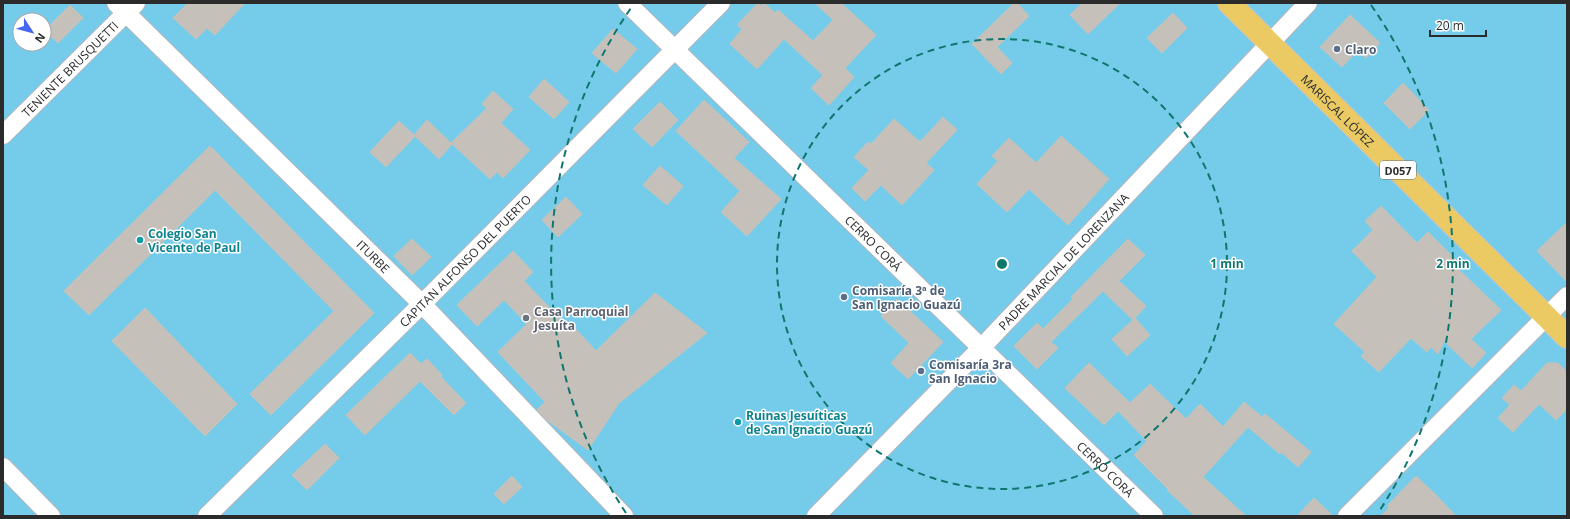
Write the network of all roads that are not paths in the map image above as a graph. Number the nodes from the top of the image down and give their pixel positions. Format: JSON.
{"nodes":[{"id":1,"x":627,"y":3,"type":"edge"},
{"id":2,"x":721,"y":3,"type":"edge"},
{"id":3,"x":1229,"y":3,"type":"edge"},
{"id":4,"x":1308,"y":3,"type":"edge"},
{"id":5,"x":126,"y":6,"type":"edge"},
{"id":6,"x":1270,"y":42,"type":"junction"},
{"id":7,"x":674,"y":49,"type":"junction"},
{"id":8,"x":3,"y":135,"type":"edge"},
{"id":9,"x":1567,"y":296,"type":"edge"},
{"id":10,"x":422,"y":304,"type":"junction"},
{"id":11,"x":1546,"y":317,"type":"junction"},
{"id":12,"x":1567,"y":337,"type":"edge"},
{"id":13,"x":982,"y":347,"type":"junction"},
{"id":14,"x":3,"y":467,"type":"edge"},
{"id":15,"x":51,"y":516,"type":"edge"},
{"id":16,"x":207,"y":516,"type":"edge"},
{"id":17,"x":624,"y":516,"type":"edge"},
{"id":18,"x":816,"y":516,"type":"edge"},
{"id":19,"x":1154,"y":516,"type":"edge"},
{"id":20,"x":1347,"y":516,"type":"edge"}],
"edges":[{"from":1,"to":7,"type":"street","name":"CERRO CORÁ"},
{"from":2,"to":7,"type":"street","name":"CAPITAN ALFONSO DEL PUERTO"},
{"from":3,"to":6,"type":"main road","name":"MARISCAL LÓPEZ","number":"D057"},
{"from":4,"to":6,"type":"street","name":"PADRE MARCIAL DE LORENZANA"},
{"from":5,"to":8,"type":"street","name":"TENIENTE BRUSQUETTI"},
{"from":5,"to":10,"type":"street","name":"ITURBE"},
{"from":6,"to":11,"type":"main road","name":"MARISCAL LÓPEZ","number":"D057"},
{"from":6,"to":13,"type":"street","name":"PADRE MARCIAL DE LORENZANA"},
{"from":7,"to":10,"type":"street","name":"CAPITAN ALFONSO DEL PUERTO"},
{"from":7,"to":13,"type":"street","name":"CERRO CORÁ"},
{"from":9,"to":11,"type":"street"},
{"from":10,"to":16,"type":"street","name":"CAPITAN ALFONSO DEL PUERTO"},
{"from":10,"to":17,"type":"street","name":"ITURBE"},
{"from":11,"to":12,"type":"main road","name":"MARISCAL LÓPEZ","number":"D057"},
{"from":11,"to":20,"type":"street"},
{"from":13,"to":18,"type":"street","name":"PADRE MARCIAL DE LORENZANA"},
{"from":13,"to":19,"type":"street","name":"CERRO CORÁ"},
{"from":14,"to":15,"type":"street"}]}
